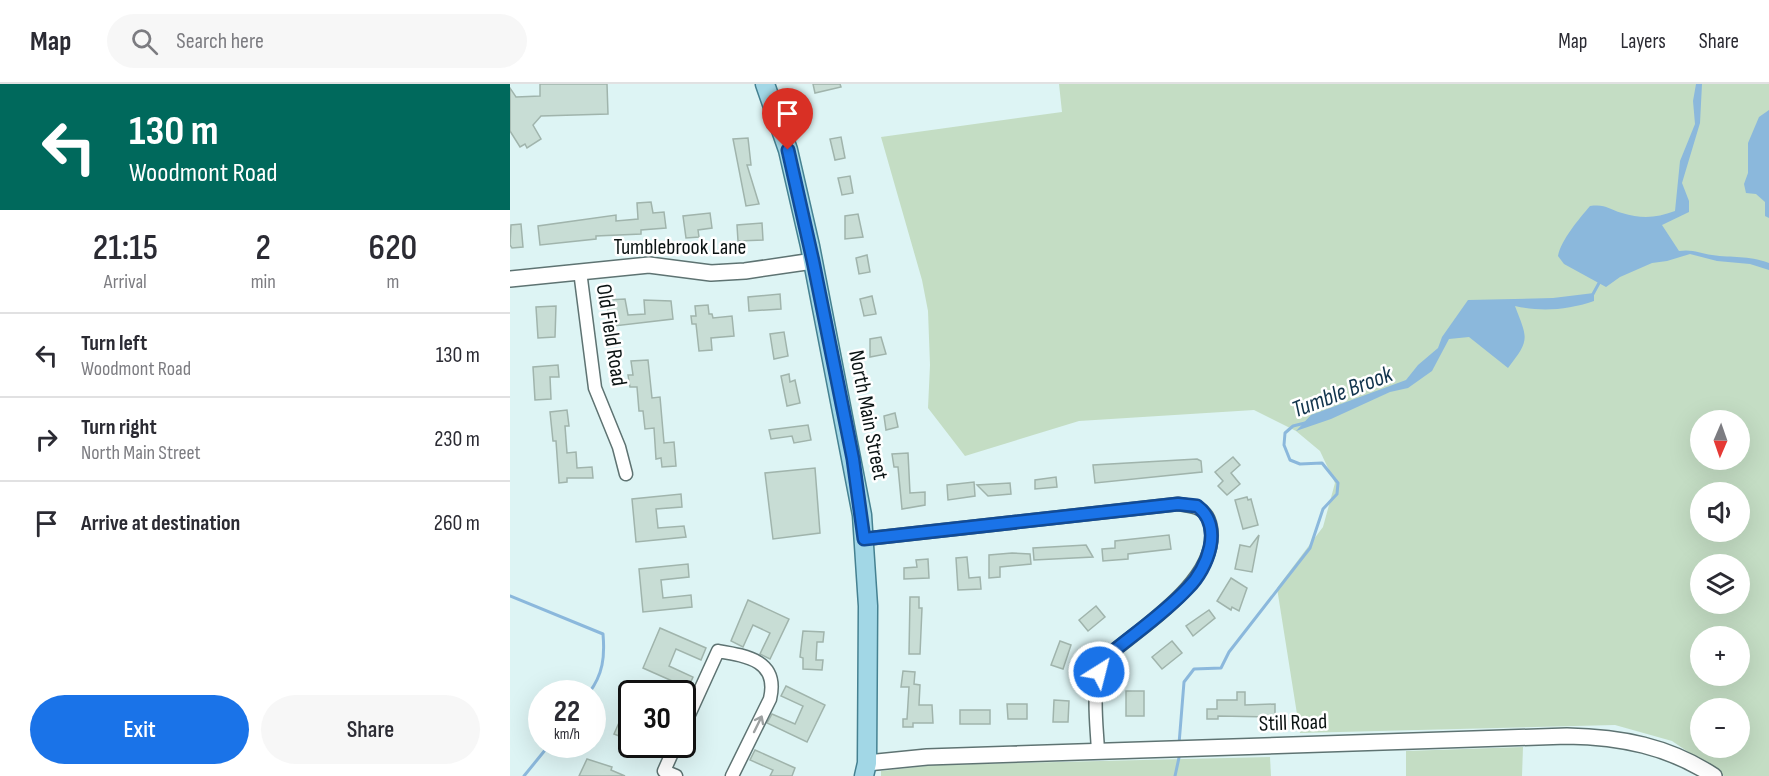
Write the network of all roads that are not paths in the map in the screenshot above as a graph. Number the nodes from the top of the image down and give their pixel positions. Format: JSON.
{"nodes":[{"id":1,"x":765,"y":84,"type":"edge"},
{"id":2,"x":813,"y":261,"type":"junction"},
{"id":3,"x":580,"y":271,"type":"junction"},
{"id":4,"x":510,"y":279,"type":"edge"},
{"id":5,"x":626,"y":474,"type":"dead end"},
{"id":6,"x":864,"y":539,"type":"junction"},
{"id":7,"x":696,"y":699,"type":"edge"},
{"id":8,"x":1098,"y":752,"type":"junction"},
{"id":9,"x":670,"y":758,"type":"edge"},
{"id":10,"x":867,"y":772,"type":"edge"},
{"id":11,"x":676,"y":776,"type":"edge"},
{"id":12,"x":732,"y":776,"type":"edge"},
{"id":13,"x":1714,"y":776,"type":"edge"}],
"edges":[{"from":1,"to":2,"type":"main road","name":"North Main Street"},
{"from":2,"to":3,"type":"street","name":"Tumblebrook Lane"},
{"from":2,"to":6,"type":"main road","name":"North Main Street"},
{"from":3,"to":4,"type":"street","name":"Tumblebrook Lane"},
{"from":3,"to":5,"type":"street","name":"Old Field Road"},
{"from":6,"to":8,"type":"street"},
{"from":6,"to":10,"type":"main road","name":"North Main Street"},
{"from":12,"to":7,"type":"street","one_way":true},
{"from":8,"to":10,"type":"street","name":"Still Road"},
{"from":8,"to":13,"type":"street","name":"Still Road"},
{"from":9,"to":11,"type":"street"}]}
